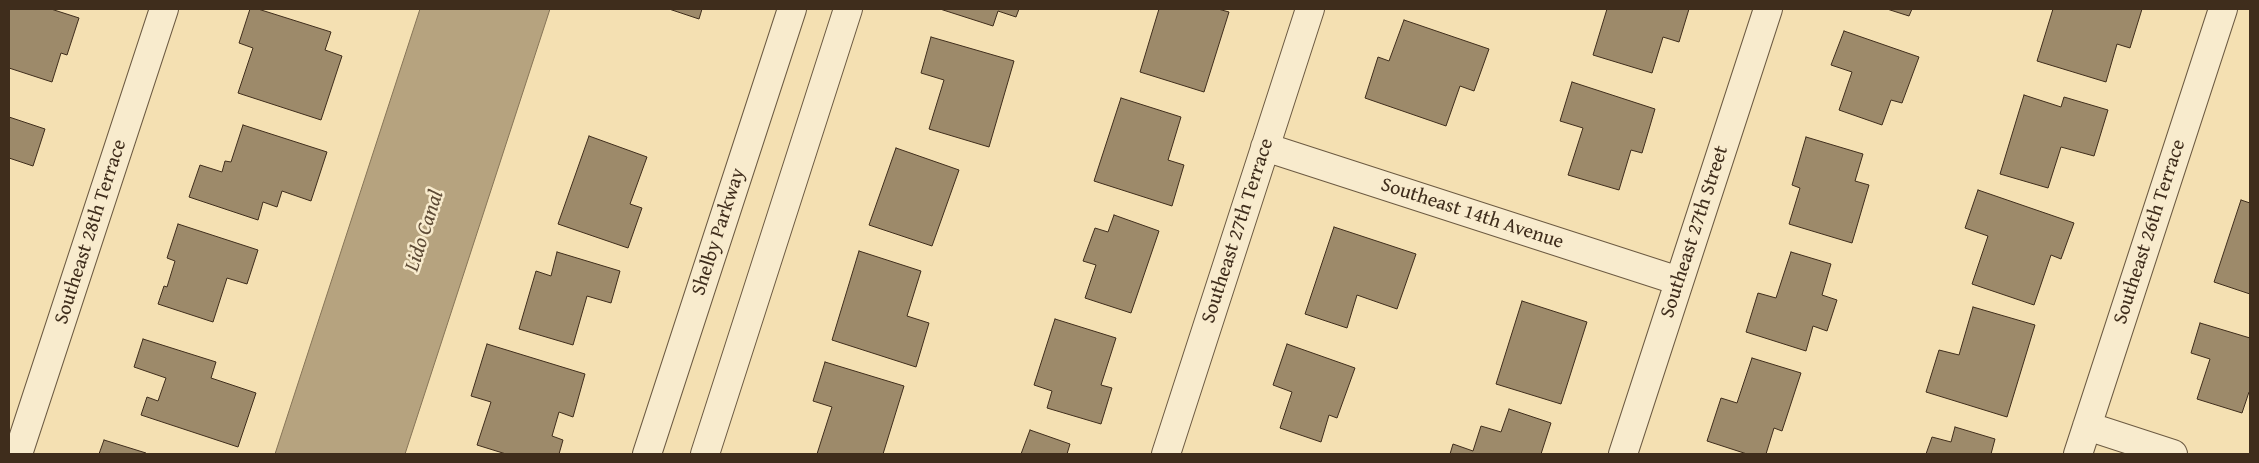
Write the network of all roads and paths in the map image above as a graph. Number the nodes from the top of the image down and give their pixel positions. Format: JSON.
{"nodes":[{"id":1,"x":164,"y":9,"type":"edge"},
{"id":2,"x":792,"y":9,"type":"edge"},
{"id":3,"x":848,"y":9,"type":"edge"},
{"id":4,"x":1310,"y":9,"type":"edge"},
{"id":5,"x":1768,"y":9,"type":"edge"},
{"id":6,"x":2223,"y":9,"type":"edge"},
{"id":7,"x":1265,"y":148,"type":"junction"},
{"id":8,"x":1679,"y":281,"type":"junction"},
{"id":9,"x":2087,"y":426,"type":"junction"},
{"id":10,"x":18,"y":454,"type":"edge"},
{"id":11,"x":647,"y":454,"type":"edge"},
{"id":12,"x":705,"y":454,"type":"edge"},
{"id":13,"x":1166,"y":454,"type":"edge"},
{"id":14,"x":1623,"y":454,"type":"edge"},
{"id":15,"x":2078,"y":454,"type":"edge"},
{"id":16,"x":2173,"y":454,"type":"edge"}],
"edges":[{"from":1,"to":10,"type":"street","name":"Southeast 28th Terrace"},
{"from":2,"to":11,"type":"street","name":"Shelby Parkway"},
{"from":3,"to":12,"type":"street"},
{"from":4,"to":7,"type":"street","name":"Southeast 27th Terrace"},
{"from":5,"to":8,"type":"street","name":"Southeast 27th Street"},
{"from":6,"to":9,"type":"street","name":"Southeast 26th Terrace"},
{"from":7,"to":8,"type":"street","name":"Southeast 14th Avenue"},
{"from":7,"to":13,"type":"street","name":"Southeast 27th Terrace"},
{"from":8,"to":14,"type":"street","name":"Southeast 27th Street"},
{"from":9,"to":15,"type":"street","name":"Southeast 26th Terrace"},
{"from":9,"to":16,"type":"street"}]}
